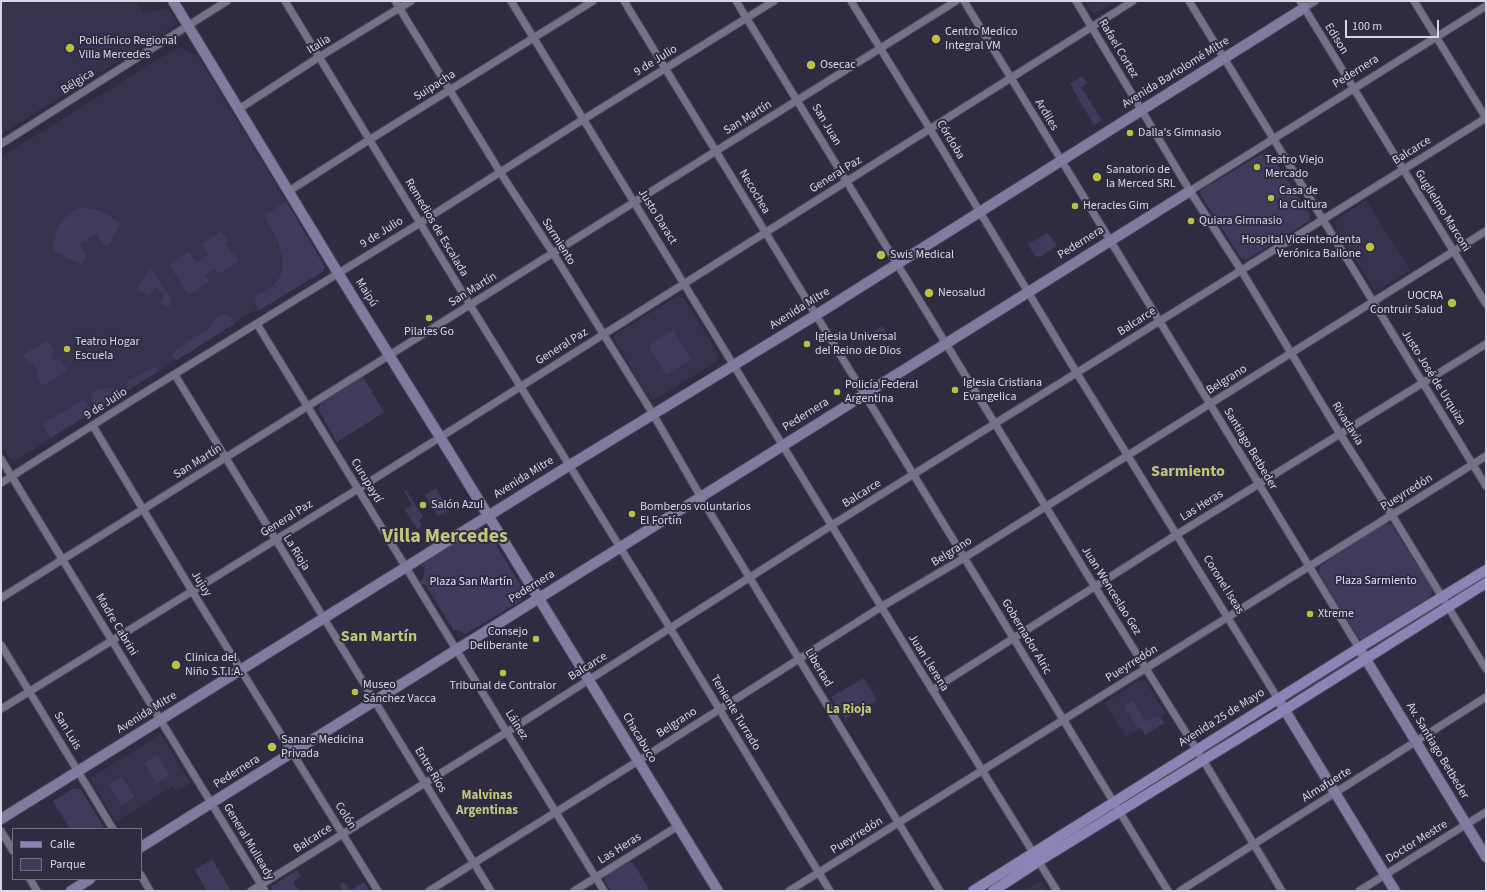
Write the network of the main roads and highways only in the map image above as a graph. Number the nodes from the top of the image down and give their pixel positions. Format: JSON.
{"nodes":[{"id":1,"x":1486,"y":570,"type":"edge"},
{"id":2,"x":1486,"y":583,"type":"edge"},
{"id":3,"x":1036,"y":856,"type":"junction"},
{"id":4,"x":972,"y":891,"type":"edge"},
{"id":5,"x":993,"y":891,"type":"edge"}],
"edges":[{"from":1,"to":3,"type":"main road","name":"Avenida 25 de Mayo"},
{"from":2,"to":3,"type":"main road","name":"Avenida 25 de Mayo"},
{"from":3,"to":4,"type":"main road","name":"Avenida 25 de Mayo"},
{"from":3,"to":5,"type":"main road","name":"Avenida 25 de Mayo"}]}
